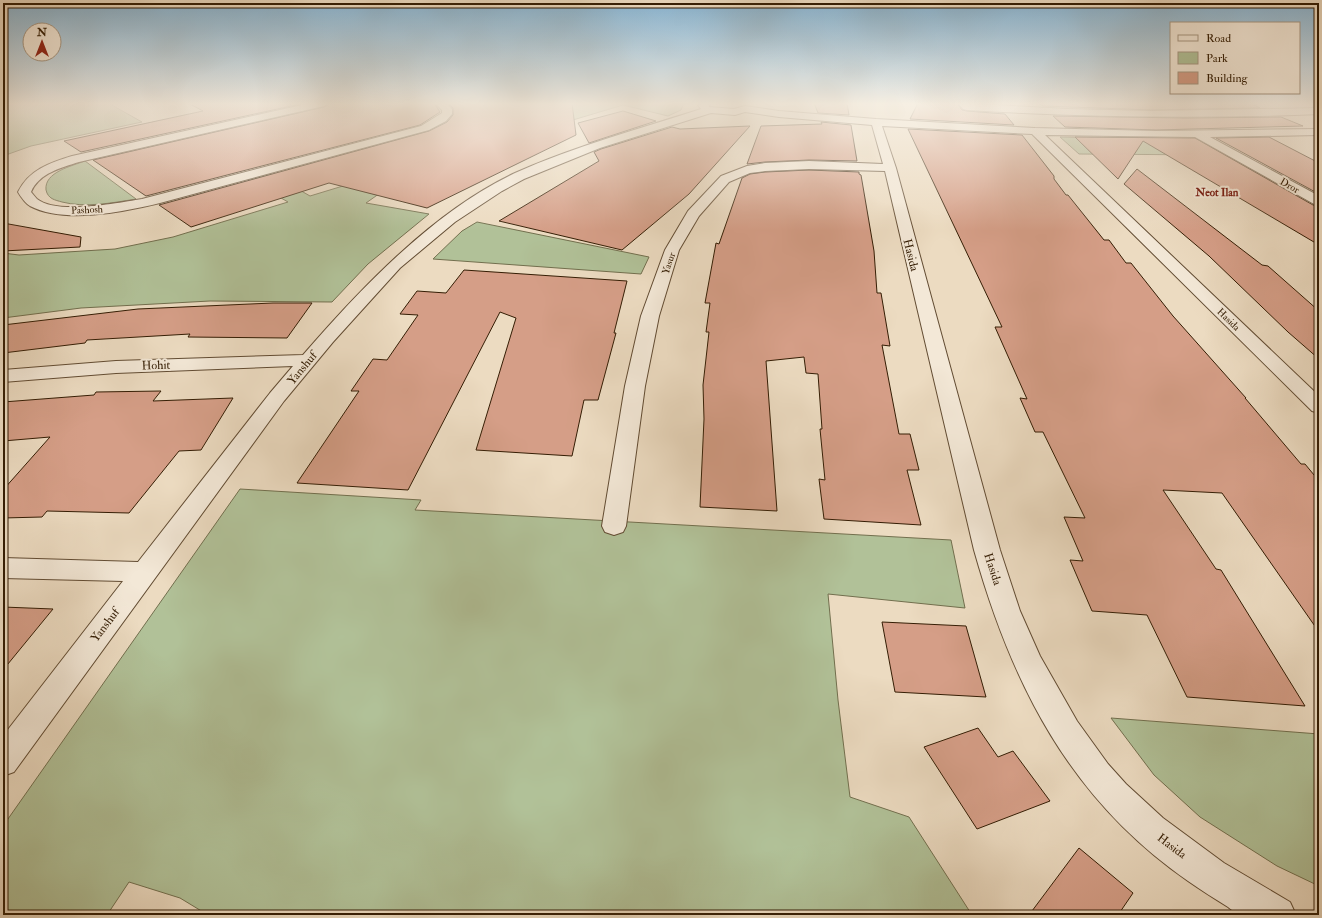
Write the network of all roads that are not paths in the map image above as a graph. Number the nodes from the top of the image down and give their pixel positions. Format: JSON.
{"nodes":[{"id":1,"x":134,"y":146,"type":"edge"},
{"id":2,"x":358,"y":146,"type":"edge"},
{"id":3,"x":596,"y":146,"type":"edge"},
{"id":4,"x":883,"y":146,"type":"edge"},
{"id":5,"x":1050,"y":146,"type":"edge"},
{"id":6,"x":1219,"y":146,"type":"edge"},
{"id":7,"x":890,"y":168,"type":"junction"},
{"id":8,"x":1319,"y":202,"type":"edge"},
{"id":9,"x":309,"y":360,"type":"junction"},
{"id":10,"x":3,"y":376,"type":"edge"},
{"id":11,"x":1319,"y":407,"type":"edge"},
{"id":12,"x":614,"y":526,"type":"dead end"},
{"id":13,"x":3,"y":568,"type":"edge"},
{"id":14,"x":146,"y":572,"type":"junction"},
{"id":15,"x":3,"y":761,"type":"edge"},
{"id":16,"x":1277,"y":915,"type":"edge"}],
"edges":[{"from":1,"to":2,"type":"street","name":"Pashosh"},
{"from":3,"to":9,"type":"street","name":"Yanshuf"},
{"from":4,"to":7,"type":"street","name":"Hasida"},
{"from":5,"to":11,"type":"street","name":"Hasida"},
{"from":6,"to":8,"type":"street","name":"Dror"},
{"from":7,"to":12,"type":"street","name":"Yasur"},
{"from":7,"to":16,"type":"street","name":"Hasida"},
{"from":9,"to":10,"type":"street","name":"Hohit"},
{"from":9,"to":14,"type":"street","name":"Yanshuf"},
{"from":13,"to":14,"type":"street"},
{"from":14,"to":15,"type":"street","name":"Yanshuf"}]}
